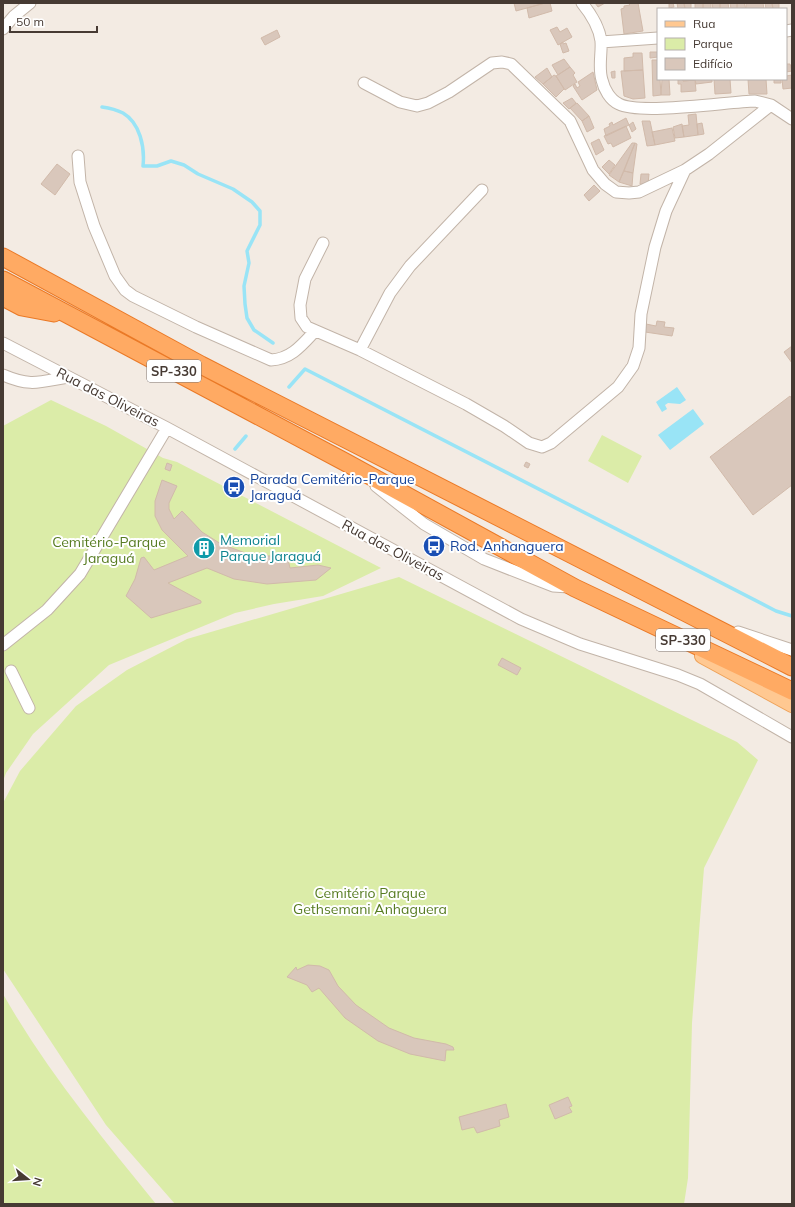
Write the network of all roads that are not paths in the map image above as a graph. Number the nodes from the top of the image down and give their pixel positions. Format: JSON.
{"nodes":[{"id":1,"x":30,"y":3,"type":"edge"},
{"id":2,"x":582,"y":3,"type":"edge"},
{"id":3,"x":3,"y":29,"type":"edge"},
{"id":4,"x":657,"y":38,"type":"edge"},
{"id":5,"x":601,"y":42,"type":"junction"},
{"id":6,"x":364,"y":83,"type":"dead end"},
{"id":7,"x":771,"y":105,"type":"junction"},
{"id":8,"x":792,"y":119,"type":"edge"},
{"id":9,"x":78,"y":156,"type":"dead end"},
{"id":10,"x":685,"y":170,"type":"junction"},
{"id":11,"x":482,"y":190,"type":"dead end"},
{"id":12,"x":323,"y":242,"type":"dead end"},
{"id":13,"x":3,"y":248,"type":"edge"},
{"id":14,"x":9,"y":260,"type":"edge"},
{"id":15,"x":3,"y":280,"type":"edge"},
{"id":16,"x":3,"y":297,"type":"edge"},
{"id":17,"x":72,"y":317,"type":"junction"},
{"id":18,"x":316,"y":331,"type":"junction"},
{"id":19,"x":3,"y":343,"type":"edge"},
{"id":20,"x":360,"y":350,"type":"junction"},
{"id":21,"x":3,"y":375,"type":"edge"},
{"id":22,"x":68,"y":377,"type":"junction"},
{"id":23,"x":167,"y":428,"type":"junction"},
{"id":24,"x":636,"y":618,"type":"junction"},
{"id":25,"x":696,"y":618,"type":"junction"},
{"id":26,"x":3,"y":645,"type":"edge"},
{"id":27,"x":792,"y":650,"type":"edge"},
{"id":28,"x":792,"y":667,"type":"edge"},
{"id":29,"x":11,"y":671,"type":"dead end"},
{"id":30,"x":792,"y":691,"type":"edge"},
{"id":31,"x":792,"y":706,"type":"edge"},
{"id":32,"x":29,"y":708,"type":"dead end"},
{"id":33,"x":792,"y":737,"type":"edge"}],
"edges":[{"from":1,"to":3,"type":"street"},
{"from":2,"to":5,"type":"street"},
{"from":4,"to":5,"type":"street"},
{"from":5,"to":7,"type":"street"},
{"from":6,"to":10,"type":"street"},
{"from":7,"to":8,"type":"street"},
{"from":7,"to":10,"type":"street"},
{"from":9,"to":18,"type":"street"},
{"from":10,"to":20,"type":"street"},
{"from":11,"to":20,"type":"street"},
{"from":12,"to":18,"type":"street"},
{"from":13,"to":14,"type":"highway"},
{"from":14,"to":25,"type":"highway","number":"SP-330"},
{"from":15,"to":17,"type":"highway","number":"SP-330"},
{"from":16,"to":17,"type":"highway"},
{"from":17,"to":24,"type":"highway","number":"SP-330"},
{"from":18,"to":20,"type":"street"},
{"from":19,"to":22,"type":"street","name":"Rua das Oliveiras"},
{"from":21,"to":22,"type":"street"},
{"from":22,"to":23,"type":"street","name":"Rua das Oliveiras"},
{"from":23,"to":26,"type":"street"},
{"from":23,"to":33,"type":"street","name":"Rua das Oliveiras"},
{"from":24,"to":30,"type":"highway","number":"SP-330"},
{"from":24,"to":31,"type":"main road"},
{"from":25,"to":27,"type":"street"},
{"from":25,"to":28,"type":"highway","number":"SP-330"},
{"from":29,"to":32,"type":"street"}]}
